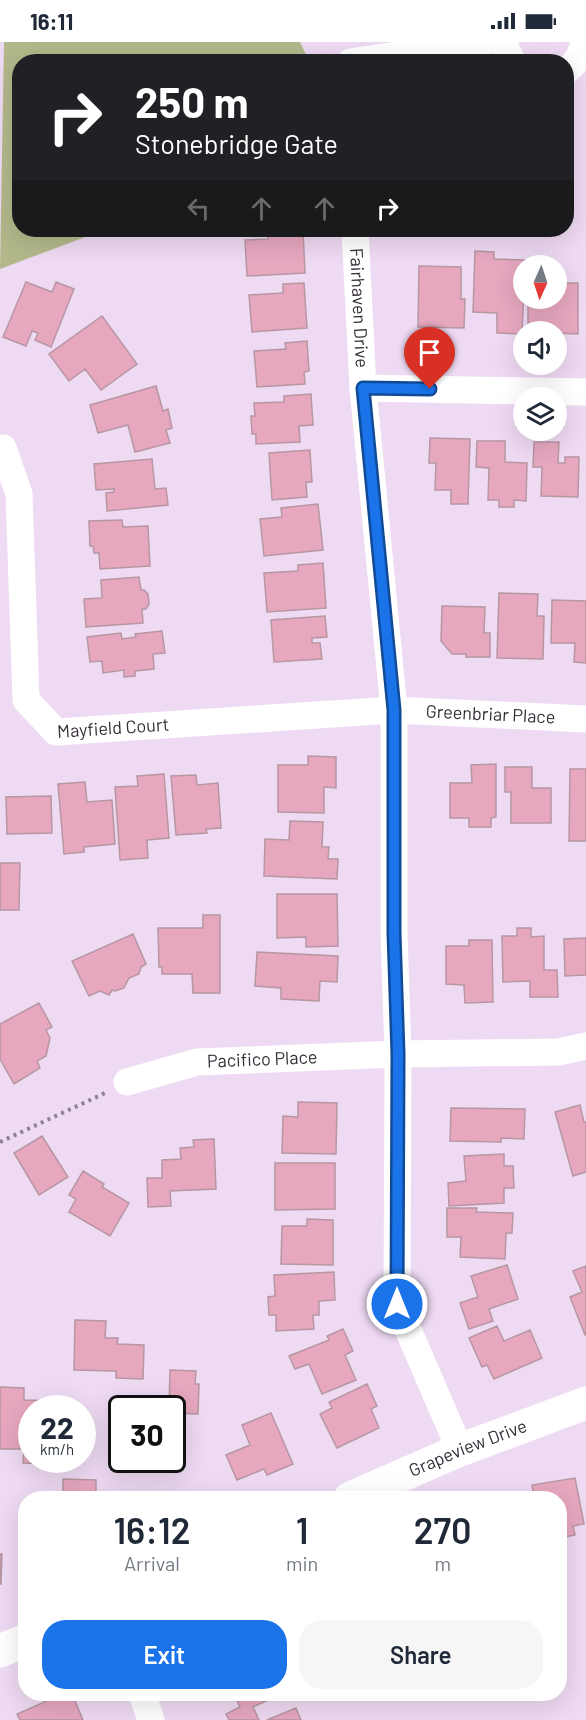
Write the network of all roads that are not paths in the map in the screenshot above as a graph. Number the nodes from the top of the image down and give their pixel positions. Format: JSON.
{"nodes":[{"id":1,"x":485,"y":42,"type":"edge"},
{"id":2,"x":584,"y":42,"type":"edge"},
{"id":3,"x":403,"y":54,"type":"edge"},
{"id":4,"x":574,"y":65,"type":"edge"},
{"id":5,"x":355,"y":237,"type":"edge"},
{"id":6,"x":363,"y":388,"type":"junction"},
{"id":7,"x":586,"y":392,"type":"edge"},
{"id":8,"x":3,"y":448,"type":"dead end"},
{"id":9,"x":394,"y":710,"type":"junction"},
{"id":10,"x":586,"y":719,"type":"edge"},
{"id":11,"x":586,"y":1046,"type":"edge"},
{"id":12,"x":398,"y":1054,"type":"junction"},
{"id":13,"x":127,"y":1082,"type":"road end"},
{"id":14,"x":586,"y":1403,"type":"edge"},
{"id":15,"x":460,"y":1450,"type":"junction"},
{"id":16,"x":366,"y":1491,"type":"edge"},
{"id":17,"x":18,"y":1643,"type":"edge"},
{"id":18,"x":0,"y":1651,"type":"edge"},
{"id":19,"x":144,"y":1701,"type":"edge"},
{"id":20,"x":151,"y":1720,"type":"edge"}],
"edges":[{"from":1,"to":3,"type":"street"},
{"from":2,"to":4,"type":"street"},
{"from":5,"to":6,"type":"street","name":"Fairhaven Drive"},
{"from":6,"to":7,"type":"street"},
{"from":6,"to":9,"type":"street","name":"Fairhaven Drive"},
{"from":8,"to":9,"type":"street","name":"Mayfield Court"},
{"from":9,"to":10,"type":"street","name":"Greenbriar Place"},
{"from":9,"to":12,"type":"street","name":"Fairhaven Drive"},
{"from":11,"to":12,"type":"street"},
{"from":12,"to":13,"type":"street","name":"Pacifico Place"},
{"from":12,"to":15,"type":"street","name":"Fairhaven Drive"},
{"from":14,"to":15,"type":"street","name":"Grapeview Drive"},
{"from":15,"to":16,"type":"street","name":"Grapeview Drive"},
{"from":17,"to":18,"type":"street"},
{"from":19,"to":20,"type":"street"}]}
